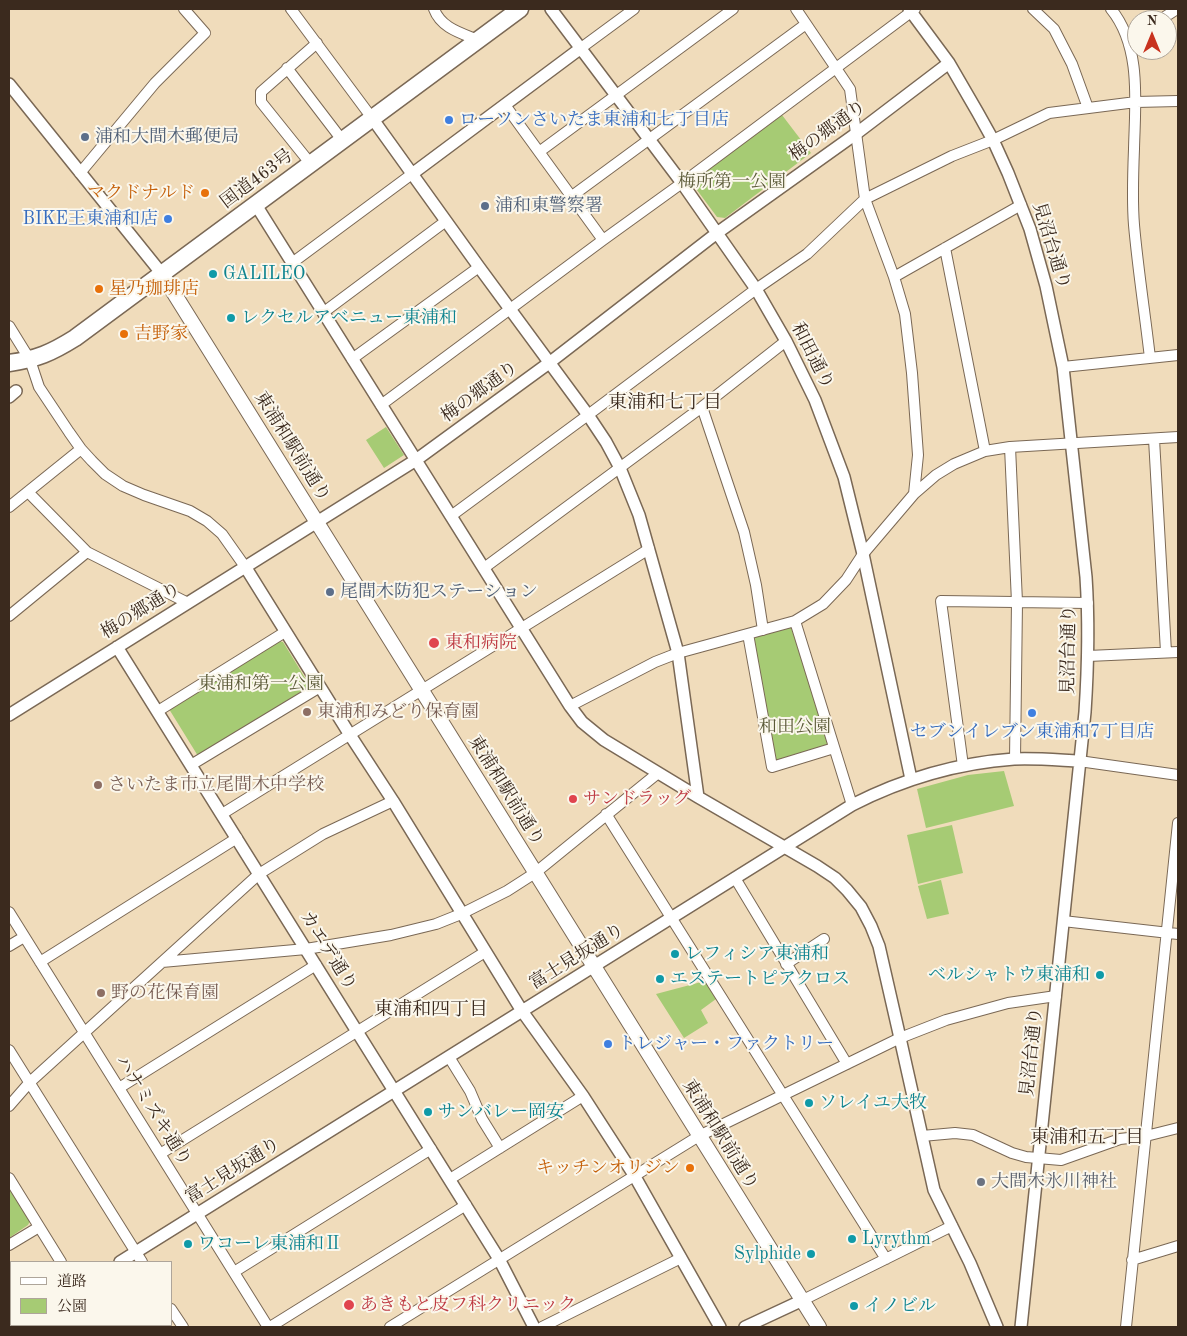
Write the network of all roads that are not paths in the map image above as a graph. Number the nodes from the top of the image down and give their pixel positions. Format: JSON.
{"nodes":[{"id":1,"x":184,"y":9,"type":"edge"},
{"id":2,"x":291,"y":9,"type":"edge"},
{"id":3,"x":434,"y":9,"type":"edge"},
{"id":4,"x":520,"y":9,"type":"edge"},
{"id":5,"x":551,"y":9,"type":"edge"},
{"id":6,"x":634,"y":9,"type":"edge"},
{"id":7,"x":733,"y":9,"type":"edge"},
{"id":8,"x":796,"y":9,"type":"edge"},
{"id":9,"x":1033,"y":9,"type":"edge"},
{"id":10,"x":1111,"y":9,"type":"edge"},
{"id":11,"x":912,"y":10,"type":"edge"},
{"id":12,"x":806,"y":24,"type":"junction"},
{"id":13,"x":1127,"y":31,"type":"edge"},
{"id":14,"x":478,"y":40,"type":"junction"},
{"id":15,"x":317,"y":43,"type":"junction"},
{"id":16,"x":581,"y":48,"type":"junction"},
{"id":17,"x":1132,"y":60,"type":"edge"},
{"id":18,"x":948,"y":63,"type":"junction"},
{"id":19,"x":287,"y":68,"type":"junction"},
{"id":20,"x":836,"y":68,"type":"junction"},
{"id":21,"x":9,"y":84,"type":"edge"},
{"id":22,"x":616,"y":95,"type":"junction"},
{"id":23,"x":1178,"y":101,"type":"edge"},
{"id":24,"x":1136,"y":102,"type":"junction"},
{"id":25,"x":505,"y":105,"type":"junction"},
{"id":26,"x":1088,"y":108,"type":"junction"},
{"id":27,"x":372,"y":118,"type":"junction"},
{"id":28,"x":857,"y":133,"type":"junction"},
{"id":29,"x":342,"y":140,"type":"junction"},
{"id":30,"x":649,"y":140,"type":"junction"},
{"id":31,"x":993,"y":140,"type":"junction"},
{"id":32,"x":539,"y":152,"type":"junction"},
{"id":33,"x":310,"y":164,"type":"junction"},
{"id":34,"x":80,"y":173,"type":"junction"},
{"id":35,"x":412,"y":174,"type":"junction"},
{"id":36,"x":682,"y":183,"type":"junction"},
{"id":37,"x":572,"y":196,"type":"junction"},
{"id":38,"x":865,"y":199,"type":"junction"},
{"id":39,"x":256,"y":205,"type":"junction"},
{"id":40,"x":1021,"y":205,"type":"junction"},
{"id":41,"x":446,"y":221,"type":"junction"},
{"id":42,"x":717,"y":233,"type":"junction"},
{"id":43,"x":603,"y":240,"type":"junction"},
{"id":44,"x":945,"y":248,"type":"junction"},
{"id":45,"x":292,"y":263,"type":"junction"},
{"id":46,"x":479,"y":267,"type":"junction"},
{"id":47,"x":162,"y":274,"type":"junction"},
{"id":48,"x":894,"y":278,"type":"junction"},
{"id":49,"x":756,"y":288,"type":"junction"},
{"id":50,"x":510,"y":310,"type":"junction"},
{"id":51,"x":324,"y":312,"type":"junction"},
{"id":52,"x":9,"y":326,"type":"edge"},
{"id":53,"x":786,"y":341,"type":"junction"},
{"id":54,"x":1178,"y":356,"type":"edge"},
{"id":55,"x":1150,"y":358,"type":"junction"},
{"id":56,"x":352,"y":359,"type":"junction"},
{"id":57,"x":30,"y":360,"type":"junction"},
{"id":58,"x":549,"y":362,"type":"junction"},
{"id":59,"x":9,"y":363,"type":"edge"},
{"id":60,"x":1063,"y":367,"type":"junction"},
{"id":61,"x":381,"y":405,"type":"junction"},
{"id":62,"x":702,"y":407,"type":"junction"},
{"id":63,"x":588,"y":415,"type":"junction"},
{"id":64,"x":1178,"y":437,"type":"edge"},
{"id":65,"x":1154,"y":439,"type":"junction"},
{"id":66,"x":1072,"y":443,"type":"junction"},
{"id":67,"x":1010,"y":447,"type":"junction"},
{"id":68,"x":81,"y":449,"type":"junction"},
{"id":69,"x":985,"y":451,"type":"junction"},
{"id":70,"x":416,"y":460,"type":"junction"},
{"id":71,"x":620,"y":468,"type":"junction"},
{"id":72,"x":28,"y":492,"type":"junction"},
{"id":73,"x":914,"y":494,"type":"junction"},
{"id":74,"x":9,"y":507,"type":"edge"},
{"id":75,"x":451,"y":516,"type":"junction"},
{"id":76,"x":317,"y":522,"type":"junction"},
{"id":77,"x":649,"y":550,"type":"junction"},
{"id":78,"x":87,"y":552,"type":"junction"},
{"id":79,"x":863,"y":554,"type":"junction"},
{"id":80,"x":246,"y":568,"type":"junction"},
{"id":81,"x":484,"y":568,"type":"junction"},
{"id":82,"x":1017,"y":602,"type":"junction"},
{"id":83,"x":188,"y":603,"type":"junction"},
{"id":84,"x":1088,"y":603,"type":"junction"},
{"id":85,"x":9,"y":616,"type":"edge"},
{"id":86,"x":795,"y":620,"type":"junction"},
{"id":87,"x":521,"y":628,"type":"junction"},
{"id":88,"x":763,"y":630,"type":"junction"},
{"id":89,"x":285,"y":632,"type":"junction"},
{"id":90,"x":748,"y":634,"type":"junction"},
{"id":91,"x":118,"y":647,"type":"junction"},
{"id":92,"x":1166,"y":652,"type":"junction"},
{"id":93,"x":1178,"y":652,"type":"edge"},
{"id":94,"x":678,"y":653,"type":"junction"},
{"id":95,"x":1088,"y":656,"type":"junction"},
{"id":96,"x":320,"y":688,"type":"junction"},
{"id":97,"x":422,"y":690,"type":"junction"},
{"id":98,"x":570,"y":706,"type":"junction"},
{"id":99,"x":158,"y":711,"type":"junction"},
{"id":100,"x":9,"y":715,"type":"edge"},
{"id":101,"x":350,"y":735,"type":"junction"},
{"id":102,"x":834,"y":748,"type":"junction"},
{"id":103,"x":1015,"y":759,"type":"junction"},
{"id":104,"x":1079,"y":761,"type":"junction"},
{"id":105,"x":191,"y":765,"type":"junction"},
{"id":106,"x":963,"y":766,"type":"junction"},
{"id":107,"x":658,"y":772,"type":"junction"},
{"id":108,"x":1178,"y":775,"type":"edge"},
{"id":109,"x":911,"y":779,"type":"junction"},
{"id":110,"x":698,"y":798,"type":"junction"},
{"id":111,"x":392,"y":802,"type":"junction"},
{"id":112,"x":852,"y":805,"type":"junction"},
{"id":113,"x":222,"y":814,"type":"junction"},
{"id":114,"x":606,"y":814,"type":"junction"},
{"id":115,"x":1178,"y":823,"type":"edge"},
{"id":116,"x":237,"y":838,"type":"junction"},
{"id":117,"x":784,"y":848,"type":"junction"},
{"id":118,"x":1176,"y":866,"type":"edge"},
{"id":119,"x":535,"y":872,"type":"junction"},
{"id":120,"x":259,"y":874,"type":"junction"},
{"id":121,"x":735,"y":878,"type":"junction"},
{"id":122,"x":9,"y":912,"type":"edge"},
{"id":123,"x":461,"y":914,"type":"junction"},
{"id":124,"x":672,"y":918,"type":"junction"},
{"id":125,"x":1063,"y":922,"type":"junction"},
{"id":126,"x":1173,"y":933,"type":"edge"},
{"id":127,"x":24,"y":937,"type":"junction"},
{"id":128,"x":824,"y":939,"type":"dead end"},
{"id":129,"x":9,"y":946,"type":"edge"},
{"id":130,"x":306,"y":949,"type":"junction"},
{"id":131,"x":485,"y":952,"type":"junction"},
{"id":132,"x":40,"y":962,"type":"junction"},
{"id":133,"x":162,"y":962,"type":"junction"},
{"id":134,"x":786,"y":964,"type":"junction"},
{"id":135,"x":316,"y":965,"type":"junction"},
{"id":136,"x":594,"y":966,"type":"junction"},
{"id":137,"x":1056,"y":996,"type":"junction"},
{"id":138,"x":522,"y":1011,"type":"junction"},
{"id":139,"x":358,"y":1031,"type":"junction"},
{"id":140,"x":84,"y":1033,"type":"junction"},
{"id":141,"x":900,"y":1038,"type":"junction"},
{"id":142,"x":9,"y":1050,"type":"edge"},
{"id":143,"x":449,"y":1057,"type":"junction"},
{"id":144,"x":847,"y":1064,"type":"junction"},
{"id":145,"x":30,"y":1082,"type":"junction"},
{"id":146,"x":119,"y":1088,"type":"junction"},
{"id":147,"x":394,"y":1091,"type":"junction"},
{"id":148,"x":783,"y":1095,"type":"junction"},
{"id":149,"x":583,"y":1096,"type":"junction"},
{"id":150,"x":9,"y":1106,"type":"edge"},
{"id":151,"x":1178,"y":1128,"type":"edge"},
{"id":152,"x":699,"y":1136,"type":"junction"},
{"id":153,"x":922,"y":1136,"type":"junction"},
{"id":154,"x":1146,"y":1136,"type":"junction"},
{"id":155,"x":430,"y":1148,"type":"junction"},
{"id":156,"x":500,"y":1148,"type":"junction"},
{"id":157,"x":160,"y":1154,"type":"junction"},
{"id":158,"x":1038,"y":1158,"type":"junction"},
{"id":159,"x":634,"y":1175,"type":"junction"},
{"id":160,"x":9,"y":1178,"type":"edge"},
{"id":161,"x":450,"y":1179,"type":"junction"},
{"id":162,"x":466,"y":1205,"type":"junction"},
{"id":163,"x":197,"y":1214,"type":"junction"},
{"id":164,"x":952,"y":1226,"type":"junction"},
{"id":165,"x":39,"y":1227,"type":"junction"},
{"id":166,"x":9,"y":1245,"type":"edge"},
{"id":167,"x":1178,"y":1246,"type":"edge"},
{"id":168,"x":139,"y":1257,"type":"edge"},
{"id":169,"x":682,"y":1258,"type":"junction"},
{"id":170,"x":499,"y":1259,"type":"junction"},
{"id":171,"x":886,"y":1259,"type":"junction"},
{"id":172,"x":1132,"y":1260,"type":"junction"},
{"id":173,"x":60,"y":1261,"type":"edge"},
{"id":174,"x":124,"y":1261,"type":"edge"},
{"id":175,"x":234,"y":1272,"type":"junction"},
{"id":176,"x":802,"y":1300,"type":"junction"},
{"id":177,"x":172,"y":1311,"type":"edge"},
{"id":178,"x":183,"y":1327,"type":"edge"},
{"id":179,"x":269,"y":1327,"type":"edge"},
{"id":180,"x":390,"y":1327,"type":"edge"},
{"id":181,"x":534,"y":1327,"type":"edge"},
{"id":182,"x":542,"y":1327,"type":"edge"},
{"id":183,"x":720,"y":1327,"type":"edge"},
{"id":184,"x":745,"y":1327,"type":"edge"},
{"id":185,"x":819,"y":1327,"type":"edge"},
{"id":186,"x":997,"y":1327,"type":"edge"},
{"id":187,"x":1021,"y":1327,"type":"edge"},
{"id":188,"x":1126,"y":1327,"type":"edge"}],
"edges":[{"from":1,"to":34,"type":"street"},
{"from":2,"to":15,"type":"street"},
{"from":3,"to":14,"type":"street"},
{"from":4,"to":14,"type":"highway","name":"国道463号"},
{"from":5,"to":16,"type":"street","name":"和田通り"},
{"from":6,"to":16,"type":"street"},
{"from":7,"to":22,"type":"street"},
{"from":8,"to":12,"type":"street"},
{"from":9,"to":26,"type":"street"},
{"from":10,"to":13,"type":"street"},
{"from":11,"to":18,"type":"street","name":"見沼台通り"},
{"from":11,"to":20,"type":"street"},
{"from":12,"to":20,"type":"street"},
{"from":12,"to":30,"type":"street"},
{"from":14,"to":27,"type":"highway","name":"国道463号"},
{"from":15,"to":19,"type":"street"},
{"from":15,"to":27,"type":"street"},
{"from":16,"to":22,"type":"street","name":"和田通り"},
{"from":16,"to":25,"type":"street"},
{"from":17,"to":24,"type":"street"},
{"from":18,"to":28,"type":"street","name":"梅の郷通り"},
{"from":18,"to":31,"type":"street","name":"見沼台通り"},
{"from":19,"to":29,"type":"street"},
{"from":19,"to":33,"type":"street"},
{"from":20,"to":28,"type":"street"},
{"from":20,"to":36,"type":"street"},
{"from":21,"to":34,"type":"street"},
{"from":22,"to":30,"type":"street","name":"和田通り"},
{"from":22,"to":32,"type":"street"},
{"from":23,"to":24,"type":"street"},
{"from":24,"to":26,"type":"street"},
{"from":24,"to":55,"type":"street"},
{"from":25,"to":32,"type":"street"},
{"from":25,"to":35,"type":"street"},
{"from":26,"to":31,"type":"street"},
{"from":27,"to":29,"type":"highway","name":"国道463号"},
{"from":27,"to":35,"type":"street"},
{"from":28,"to":38,"type":"street"},
{"from":28,"to":42,"type":"street","name":"梅の郷通り"},
{"from":29,"to":33,"type":"highway","name":"国道463号"},
{"from":30,"to":36,"type":"street","name":"和田通り"},
{"from":30,"to":37,"type":"street"},
{"from":31,"to":38,"type":"street"},
{"from":31,"to":40,"type":"street","name":"見沼台通り"},
{"from":32,"to":37,"type":"street"},
{"from":33,"to":39,"type":"highway","name":"国道463号"},
{"from":34,"to":47,"type":"street"},
{"from":35,"to":41,"type":"street"},
{"from":35,"to":45,"type":"street"},
{"from":36,"to":42,"type":"street","name":"和田通り"},
{"from":36,"to":43,"type":"street"},
{"from":37,"to":43,"type":"street"},
{"from":38,"to":48,"type":"street"},
{"from":38,"to":49,"type":"street"},
{"from":39,"to":45,"type":"street"},
{"from":39,"to":47,"type":"highway","name":"国道463号"},
{"from":40,"to":44,"type":"street"},
{"from":40,"to":60,"type":"street","name":"見沼台通り"},
{"from":41,"to":46,"type":"street"},
{"from":41,"to":51,"type":"street"},
{"from":42,"to":49,"type":"street","name":"和田通り"},
{"from":42,"to":58,"type":"street","name":"梅の郷通り"},
{"from":43,"to":50,"type":"street"},
{"from":44,"to":48,"type":"street"},
{"from":44,"to":69,"type":"street"},
{"from":45,"to":51,"type":"street"},
{"from":46,"to":50,"type":"street"},
{"from":46,"to":56,"type":"street"},
{"from":47,"to":57,"type":"highway","name":"国道463号"},
{"from":47,"to":76,"type":"main road","name":"東浦和駅前通り"},
{"from":48,"to":73,"type":"street"},
{"from":49,"to":53,"type":"street","name":"和田通り"},
{"from":49,"to":63,"type":"street"},
{"from":50,"to":58,"type":"street"},
{"from":50,"to":61,"type":"street"},
{"from":51,"to":56,"type":"street"},
{"from":52,"to":57,"type":"street"},
{"from":53,"to":62,"type":"street"},
{"from":53,"to":79,"type":"street","name":"和田通り"},
{"from":54,"to":55,"type":"street"},
{"from":55,"to":60,"type":"street"},
{"from":56,"to":61,"type":"street"},
{"from":57,"to":59,"type":"highway","name":"国道463号"},
{"from":57,"to":68,"type":"street"},
{"from":58,"to":63,"type":"street"},
{"from":58,"to":70,"type":"street","name":"梅の郷通り"},
{"from":60,"to":66,"type":"street","name":"見沼台通り"},
{"from":61,"to":70,"type":"street"},
{"from":62,"to":71,"type":"street"},
{"from":62,"to":88,"type":"street"},
{"from":63,"to":71,"type":"street"},
{"from":63,"to":75,"type":"street"},
{"from":64,"to":65,"type":"street"},
{"from":65,"to":66,"type":"street"},
{"from":65,"to":92,"type":"street"},
{"from":66,"to":67,"type":"street"},
{"from":66,"to":84,"type":"street","name":"見沼台通り"},
{"from":67,"to":69,"type":"street"},
{"from":67,"to":82,"type":"street"},
{"from":68,"to":72,"type":"street"},
{"from":68,"to":80,"type":"street"},
{"from":69,"to":73,"type":"street"},
{"from":70,"to":75,"type":"street"},
{"from":70,"to":76,"type":"street","name":"梅の郷通り"},
{"from":71,"to":77,"type":"street"},
{"from":71,"to":81,"type":"street"},
{"from":72,"to":74,"type":"street"},
{"from":72,"to":78,"type":"street"},
{"from":73,"to":79,"type":"street"},
{"from":75,"to":81,"type":"street"},
{"from":76,"to":80,"type":"street","name":"梅の郷通り"},
{"from":76,"to":97,"type":"main road","name":"東浦和駅前通り"},
{"from":77,"to":87,"type":"street"},
{"from":77,"to":94,"type":"street"},
{"from":78,"to":83,"type":"street"},
{"from":78,"to":85,"type":"street"},
{"from":79,"to":86,"type":"street"},
{"from":79,"to":109,"type":"street","name":"和田通り"},
{"from":80,"to":83,"type":"street","name":"梅の郷通り"},
{"from":80,"to":89,"type":"street"},
{"from":81,"to":87,"type":"street"},
{"from":82,"to":84,"type":"street"},
{"from":82,"to":103,"type":"street"},
{"from":82,"to":106,"type":"street"},
{"from":83,"to":91,"type":"street","name":"梅の郷通り"},
{"from":84,"to":95,"type":"street","name":"見沼台通り"},
{"from":86,"to":88,"type":"street"},
{"from":86,"to":102,"type":"street"},
{"from":87,"to":97,"type":"street"},
{"from":87,"to":98,"type":"street"},
{"from":88,"to":90,"type":"street"},
{"from":89,"to":96,"type":"street"},
{"from":89,"to":99,"type":"street"},
{"from":90,"to":94,"type":"street"},
{"from":90,"to":102,"type":"street"},
{"from":91,"to":99,"type":"street","name":"カエデ通り"},
{"from":91,"to":100,"type":"street","name":"梅の郷通り"},
{"from":92,"to":93,"type":"street"},
{"from":92,"to":95,"type":"street"},
{"from":94,"to":98,"type":"street"},
{"from":94,"to":110,"type":"street"},
{"from":95,"to":104,"type":"street","name":"見沼台通り"},
{"from":96,"to":101,"type":"street"},
{"from":96,"to":105,"type":"street"},
{"from":97,"to":101,"type":"street"},
{"from":97,"to":119,"type":"main road","name":"東浦和駅前通り"},
{"from":98,"to":107,"type":"street"},
{"from":99,"to":105,"type":"street","name":"カエデ通り"},
{"from":101,"to":111,"type":"street"},
{"from":101,"to":113,"type":"street"},
{"from":102,"to":112,"type":"street"},
{"from":103,"to":104,"type":"street","name":"富士見坂通り"},
{"from":103,"to":106,"type":"street","name":"富士見坂通り"},
{"from":104,"to":108,"type":"street"},
{"from":104,"to":125,"type":"street","name":"見沼台通り"},
{"from":105,"to":113,"type":"street","name":"カエデ通り"},
{"from":106,"to":109,"type":"street","name":"富士見坂通り"},
{"from":107,"to":110,"type":"street"},
{"from":107,"to":114,"type":"street"},
{"from":109,"to":112,"type":"street","name":"富士見坂通り"},
{"from":110,"to":117,"type":"street"},
{"from":111,"to":120,"type":"street"},
{"from":111,"to":123,"type":"street"},
{"from":112,"to":117,"type":"street","name":"富士見坂通り"},
{"from":113,"to":116,"type":"street","name":"カエデ通り"},
{"from":114,"to":119,"type":"street"},
{"from":114,"to":124,"type":"street"},
{"from":115,"to":118,"type":"street"},
{"from":116,"to":120,"type":"street","name":"カエデ通り"},
{"from":116,"to":132,"type":"street"},
{"from":117,"to":121,"type":"street","name":"富士見坂通り"},
{"from":117,"to":141,"type":"street"},
{"from":118,"to":126,"type":"street"},
{"from":119,"to":123,"type":"street"},
{"from":119,"to":136,"type":"main road","name":"東浦和駅前通り"},
{"from":120,"to":130,"type":"street","name":"カエデ通り"},
{"from":120,"to":133,"type":"street"},
{"from":121,"to":124,"type":"street","name":"富士見坂通り"},
{"from":121,"to":134,"type":"street"},
{"from":122,"to":127,"type":"street","name":"ハナミズキ通り"},
{"from":123,"to":130,"type":"street"},
{"from":123,"to":131,"type":"street"},
{"from":124,"to":136,"type":"street","name":"富士見坂通り"},
{"from":124,"to":148,"type":"street"},
{"from":125,"to":126,"type":"street"},
{"from":125,"to":137,"type":"street","name":"見沼台通り"},
{"from":126,"to":154,"type":"street"},
{"from":127,"to":129,"type":"street"},
{"from":127,"to":132,"type":"street","name":"ハナミズキ通り"},
{"from":128,"to":134,"type":"street"},
{"from":130,"to":133,"type":"street"},
{"from":130,"to":135,"type":"street","name":"カエデ通り"},
{"from":131,"to":138,"type":"street"},
{"from":131,"to":139,"type":"street"},
{"from":132,"to":140,"type":"street","name":"ハナミズキ通り"},
{"from":133,"to":140,"type":"street"},
{"from":134,"to":144,"type":"street"},
{"from":135,"to":139,"type":"street","name":"カエデ通り"},
{"from":135,"to":146,"type":"street"},
{"from":136,"to":138,"type":"street","name":"富士見坂通り"},
{"from":136,"to":152,"type":"main road","name":"東浦和駅前通り"},
{"from":137,"to":141,"type":"street"},
{"from":137,"to":158,"type":"street","name":"見沼台通り"},
{"from":138,"to":143,"type":"street","name":"富士見坂通り"},
{"from":138,"to":149,"type":"street"},
{"from":139,"to":147,"type":"street","name":"カエデ通り"},
{"from":139,"to":157,"type":"street"},
{"from":140,"to":145,"type":"street"},
{"from":140,"to":146,"type":"street","name":"ハナミズキ通り"},
{"from":141,"to":144,"type":"street"},
{"from":141,"to":153,"type":"street"},
{"from":142,"to":145,"type":"street"},
{"from":143,"to":147,"type":"street","name":"富士見坂通り"},
{"from":143,"to":156,"type":"street"},
{"from":144,"to":148,"type":"street"},
{"from":145,"to":150,"type":"street"},
{"from":145,"to":168,"type":"street"},
{"from":146,"to":157,"type":"street","name":"ハナミズキ通り"},
{"from":147,"to":155,"type":"street","name":"カエデ通り"},
{"from":147,"to":163,"type":"street","name":"富士見坂通り"},
{"from":148,"to":152,"type":"street"},
{"from":148,"to":171,"type":"street"},
{"from":149,"to":156,"type":"street"},
{"from":149,"to":159,"type":"street"},
{"from":151,"to":154,"type":"street"},
{"from":152,"to":159,"type":"street"},
{"from":152,"to":176,"type":"main road","name":"東浦和駅前通り"},
{"from":153,"to":158,"type":"street"},
{"from":153,"to":164,"type":"street"},
{"from":154,"to":158,"type":"street"},
{"from":154,"to":172,"type":"street"},
{"from":155,"to":161,"type":"street","name":"カエデ通り"},
{"from":155,"to":175,"type":"street"},
{"from":156,"to":161,"type":"street"},
{"from":157,"to":163,"type":"street","name":"ハナミズキ通り"},
{"from":158,"to":187,"type":"street","name":"見沼台通り"},
{"from":159,"to":169,"type":"street"},
{"from":159,"to":170,"type":"street"},
{"from":160,"to":165,"type":"street"},
{"from":161,"to":162,"type":"street","name":"カエデ通り"},
{"from":162,"to":170,"type":"street","name":"カエデ通り"},
{"from":162,"to":179,"type":"street"},
{"from":163,"to":168,"type":"street","name":"富士見坂通り"},
{"from":163,"to":175,"type":"street","name":"ハナミズキ通り"},
{"from":164,"to":171,"type":"street"},
{"from":164,"to":186,"type":"street"},
{"from":165,"to":166,"type":"street"},
{"from":165,"to":173,"type":"street"},
{"from":167,"to":172,"type":"street"},
{"from":168,"to":174,"type":"street","name":"富士見坂通り"},
{"from":169,"to":182,"type":"street"},
{"from":169,"to":183,"type":"street"},
{"from":170,"to":180,"type":"street"},
{"from":170,"to":181,"type":"street","name":"カエデ通り"},
{"from":171,"to":176,"type":"street"},
{"from":172,"to":188,"type":"street"},
{"from":175,"to":179,"type":"street","name":"ハナミズキ通り"},
{"from":176,"to":184,"type":"street"},
{"from":176,"to":185,"type":"main road","name":"東浦和駅前通り"},
{"from":177,"to":178,"type":"street"}]}
